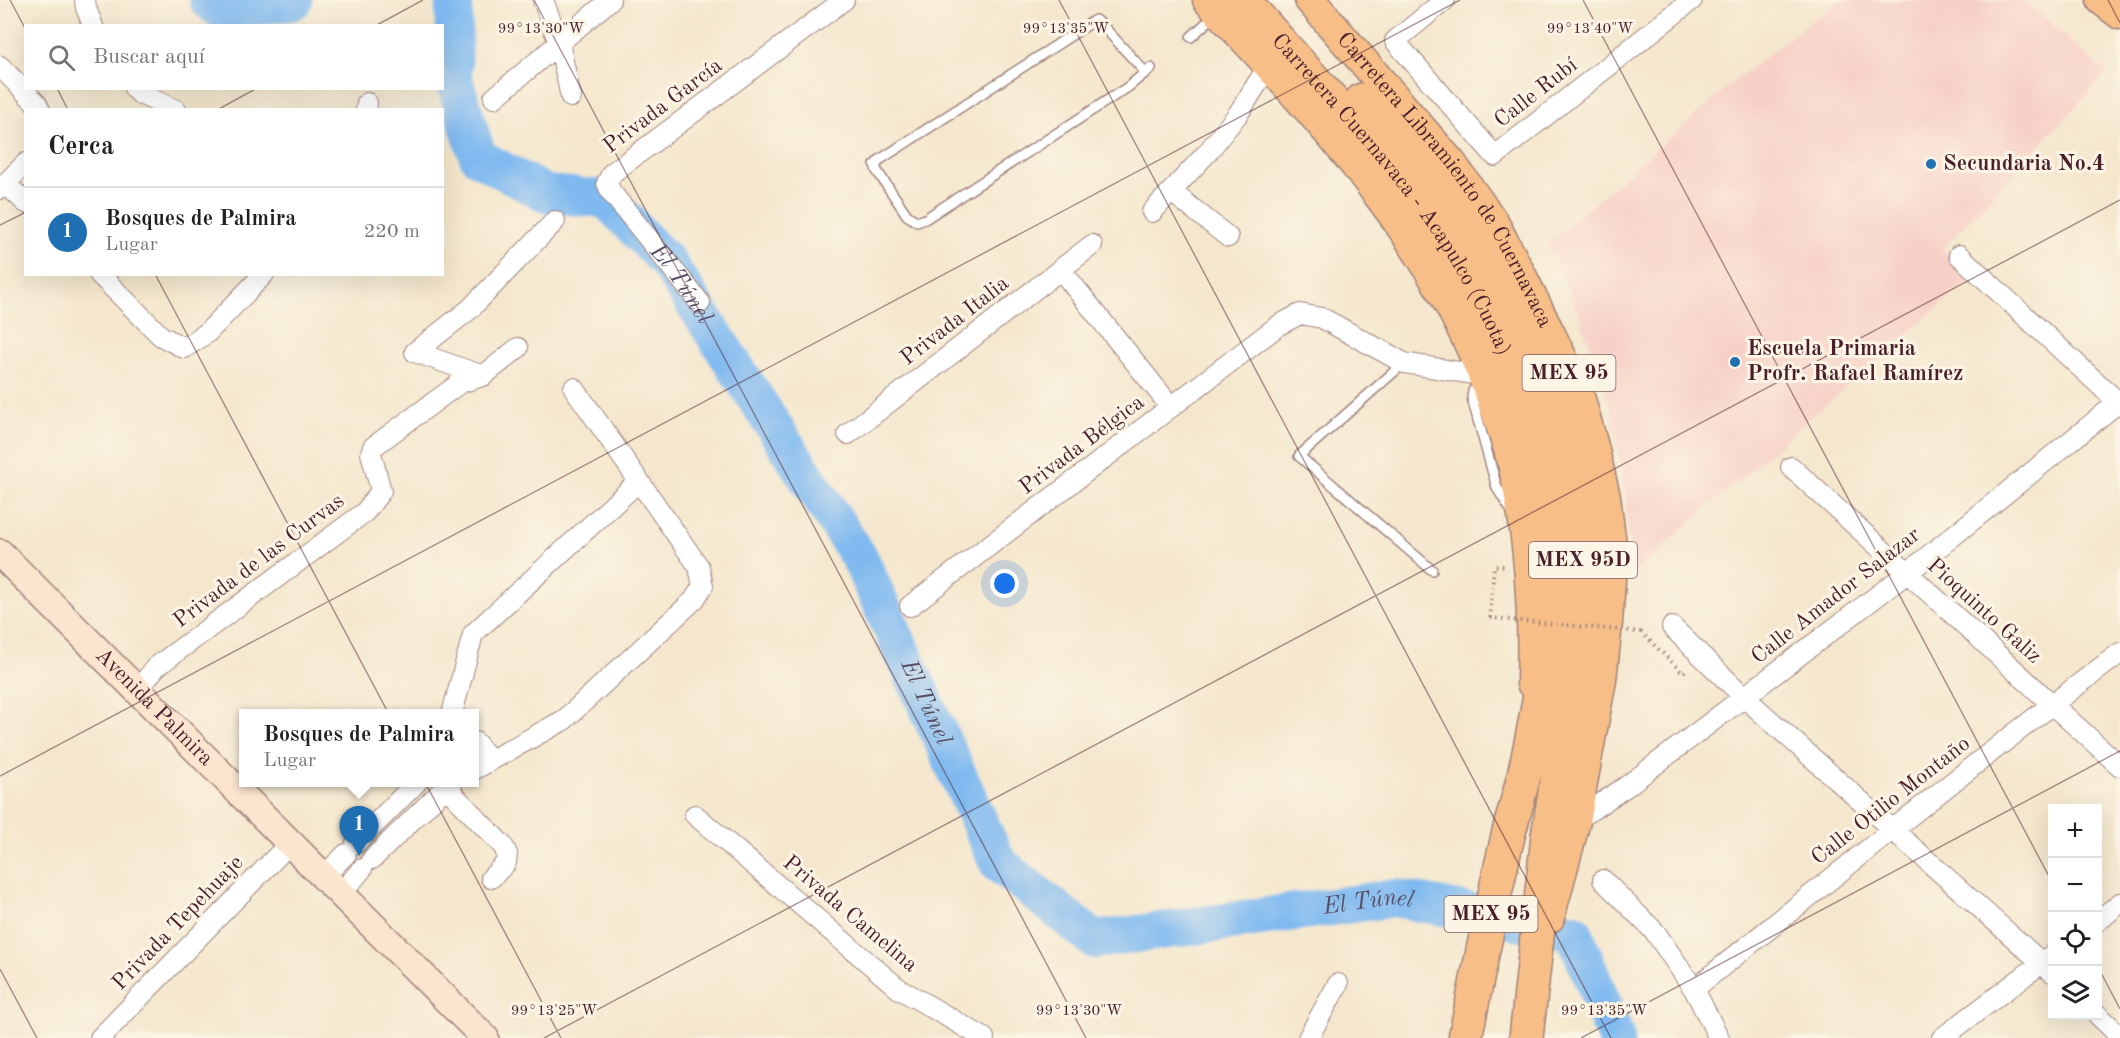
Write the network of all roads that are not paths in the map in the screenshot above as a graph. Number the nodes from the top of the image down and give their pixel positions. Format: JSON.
{"nodes":[{"id":1,"x":85,"y":0,"type":"edge"},
{"id":2,"x":543,"y":0,"type":"edge"},
{"id":3,"x":610,"y":0,"type":"edge"},
{"id":4,"x":844,"y":0,"type":"edge"},
{"id":5,"x":1273,"y":0,"type":"edge"},
{"id":6,"x":1310,"y":0,"type":"edge"},
{"id":7,"x":1445,"y":0,"type":"edge"},
{"id":8,"x":1692,"y":0,"type":"edge"},
{"id":9,"x":2102,"y":0,"type":"edge"},
{"id":10,"x":1223,"y":4,"type":"edge"},
{"id":11,"x":2120,"y":14,"type":"edge"},
{"id":12,"x":92,"y":24,"type":"edge"},
{"id":13,"x":1191,"y":37,"type":"dead end"},
{"id":14,"x":559,"y":43,"type":"junction"},
{"id":15,"x":1269,"y":65,"type":"junction"},
{"id":16,"x":0,"y":66,"type":"edge"},
{"id":17,"x":1148,"y":70,"type":"joint"},
{"id":18,"x":24,"y":90,"type":"edge"},
{"id":19,"x":24,"y":90,"type":"edge"},
{"id":20,"x":136,"y":90,"type":"edge"},
{"id":21,"x":571,"y":97,"type":"dead end"},
{"id":22,"x":494,"y":98,"type":"dead end"},
{"id":23,"x":39,"y":108,"type":"edge"},
{"id":24,"x":172,"y":108,"type":"edge"},
{"id":25,"x":24,"y":165,"type":"edge"},
{"id":26,"x":3,"y":186,"type":"edge"},
{"id":27,"x":1172,"y":192,"type":"junction"},
{"id":28,"x":24,"y":202,"type":"edge"},
{"id":29,"x":1152,"y":212,"type":"dead end"},
{"id":30,"x":555,"y":221,"type":"dead end"},
{"id":31,"x":1228,"y":237,"type":"dead end"},
{"id":32,"x":1092,"y":245,"type":"dead end"},
{"id":33,"x":1959,"y":255,"type":"dead end"},
{"id":34,"x":1061,"y":270,"type":"junction"},
{"id":35,"x":101,"y":276,"type":"edge"},
{"id":36,"x":262,"y":276,"type":"edge"},
{"id":37,"x":700,"y":303,"type":"dead end"},
{"id":38,"x":518,"y":348,"type":"dead end"},
{"id":39,"x":1404,"y":363,"type":"junction"},
{"id":40,"x":483,"y":376,"type":"junction"},
{"id":41,"x":1486,"y":378,"type":"junction"},
{"id":42,"x":574,"y":388,"type":"dead end"},
{"id":43,"x":2119,"y":402,"type":"edge"},
{"id":44,"x":1171,"y":407,"type":"junction"},
{"id":45,"x":848,"y":434,"type":"dead end"},
{"id":46,"x":1791,"y":467,"type":"dead end"},
{"id":47,"x":639,"y":481,"type":"junction"},
{"id":48,"x":0,"y":554,"type":"edge"},
{"id":49,"x":1432,"y":570,"type":"dead end"},
{"id":50,"x":1906,"y":574,"type":"junction"},
{"id":51,"x":910,"y":606,"type":"dead end"},
{"id":52,"x":1672,"y":627,"type":"dead end"},
{"id":53,"x":2120,"y":653,"type":"edge"},
{"id":54,"x":137,"y":691,"type":"junction"},
{"id":55,"x":1744,"y":697,"type":"junction"},
{"id":56,"x":2052,"y":704,"type":"junction"},
{"id":57,"x":453,"y":709,"type":"edge"},
{"id":58,"x":1529,"y":754,"type":"junction"},
{"id":59,"x":482,"y":764,"type":"edge"},
{"id":60,"x":2120,"y":766,"type":"edge"},
{"id":61,"x":413,"y":787,"type":"edge"},
{"id":62,"x":448,"y":787,"type":"edge"},
{"id":63,"x":452,"y":787,"type":"edge"},
{"id":64,"x":695,"y":815,"type":"dead end"},
{"id":65,"x":1892,"y":830,"type":"junction"},
{"id":66,"x":1565,"y":831,"type":"junction"},
{"id":67,"x":290,"y":843,"type":"junction"},
{"id":68,"x":491,"y":878,"type":"dead end"},
{"id":69,"x":1603,"y":880,"type":"dead end"},
{"id":70,"x":332,"y":885,"type":"junction"},
{"id":71,"x":2120,"y":903,"type":"edge"},
{"id":72,"x":2102,"y":917,"type":"edge"},
{"id":73,"x":2048,"y":963,"type":"edge"},
{"id":74,"x":1535,"y":965,"type":"joint"},
{"id":75,"x":2048,"y":965,"type":"edge"},
{"id":76,"x":1338,"y":984,"type":"dead end"},
{"id":77,"x":1694,"y":989,"type":"junction"},
{"id":78,"x":2102,"y":1020,"type":"edge"},
{"id":79,"x":2120,"y":1036,"type":"edge"},
{"id":80,"x":100,"y":1038,"type":"edge"},
{"id":81,"x":485,"y":1038,"type":"edge"},
{"id":82,"x":984,"y":1038,"type":"edge"},
{"id":83,"x":1308,"y":1038,"type":"edge"},
{"id":84,"x":1465,"y":1038,"type":"edge"},
{"id":85,"x":1526,"y":1038,"type":"edge"},
{"id":86,"x":1719,"y":1038,"type":"edge"},
{"id":87,"x":1942,"y":1038,"type":"edge"}],
"edges":[{"from":1,"to":12,"type":"street"},
{"from":2,"to":14,"type":"street"},
{"from":3,"to":14,"type":"street"},
{"from":4,"to":37,"type":"street","name":"Privada García"},
{"from":5,"to":66,"type":"highway","name":"Carretera Cuernavaca - Acapulco (Cuota)","number":"MEX 95D"},
{"from":6,"to":66,"type":"main road","name":"Carretera Libramiento de Cuernavaca","number":"MEX 95"},
{"from":7,"to":8,"type":"street","name":"Calle Rubí"},
{"from":9,"to":11,"type":"main road"},
{"from":10,"to":13,"type":"lane"},
{"from":10,"to":15,"type":"main road","number":"MEX 95"},
{"from":10,"to":58,"type":"highway","name":"Carretera Cuernavaca - Acapulco (Cuota)","number":"MEX 95D"},
{"from":14,"to":21,"type":"street"},
{"from":14,"to":22,"type":"street"},
{"from":15,"to":27,"type":"street"},
{"from":15,"to":41,"type":"main road","number":"MEX 95"},
{"from":16,"to":18,"type":"street"},
{"from":17,"to":17,"type":"lane"},
{"from":19,"to":23,"type":"street"},
{"from":20,"to":24,"type":"street"},
{"from":25,"to":26,"type":"street"},
{"from":26,"to":28,"type":"street"},
{"from":27,"to":29,"type":"street"},
{"from":27,"to":31,"type":"street"},
{"from":30,"to":40,"type":"street"},
{"from":32,"to":34,"type":"street","name":"Privada Italia"},
{"from":33,"to":43,"type":"street"},
{"from":34,"to":44,"type":"street","name":"Privada Bélgica"},
{"from":34,"to":45,"type":"street","name":"Privada Italia"},
{"from":35,"to":36,"type":"street"},
{"from":38,"to":40,"type":"street","name":"Privada de las Curvas"},
{"from":39,"to":41,"type":"street"},
{"from":39,"to":44,"type":"street"},
{"from":39,"to":49,"type":"lane"},
{"from":40,"to":54,"type":"street","name":"Privada de las Curvas"},
{"from":41,"to":58,"type":"main road","number":"MEX 95"},
{"from":42,"to":47,"type":"street"},
{"from":43,"to":50,"type":"street","name":"Calle Amador Salazar"},
{"from":44,"to":51,"type":"street","name":"Privada Bélgica"},
{"from":46,"to":50,"type":"street","name":"Pioquinto Galiz"},
{"from":47,"to":57,"type":"street"},
{"from":47,"to":59,"type":"street"},
{"from":48,"to":54,"type":"main road","name":"Avenida Palmira"},
{"from":50,"to":55,"type":"street","name":"Calle Amador Salazar"},
{"from":50,"to":56,"type":"street","name":"Pioquinto Galiz"},
{"from":52,"to":55,"type":"street"},
{"from":53,"to":56,"type":"street","name":"Calle Otilio Montaño"},
{"from":54,"to":67,"type":"main road","name":"Avenida Palmira"},
{"from":55,"to":65,"type":"street"},
{"from":55,"to":66,"type":"street","name":"Calle Amador Salazar"},
{"from":56,"to":60,"type":"street","name":"Pioquinto Galiz"},
{"from":56,"to":65,"type":"street","name":"Calle Otilio Montaño"},
{"from":58,"to":84,"type":"highway","number":"MEX 95"},
{"from":61,"to":70,"type":"street"},
{"from":62,"to":70,"type":"street"},
{"from":63,"to":68,"type":"street"},
{"from":64,"to":82,"type":"street","name":"Privada Camelina"},
{"from":65,"to":73,"type":"street"},
{"from":65,"to":77,"type":"street","name":"Calle Otilio Montaño"},
{"from":66,"to":74,"type":"highway","name":"Carretera Cuernavaca - Acapulco (Cuota)","number":"MEX 95D"},
{"from":67,"to":70,"type":"main road","name":"Avenida Palmira"},
{"from":67,"to":80,"type":"street","name":"Privada Tepehuaje"},
{"from":69,"to":77,"type":"street"},
{"from":70,"to":81,"type":"main road","name":"Avenida Palmira"},
{"from":71,"to":72,"type":"street"},
{"from":74,"to":85,"type":"highway","number":"MEX 95"},
{"from":75,"to":87,"type":"street"},
{"from":76,"to":83,"type":"street"},
{"from":77,"to":86,"type":"street"},
{"from":78,"to":79,"type":"street"}]}
